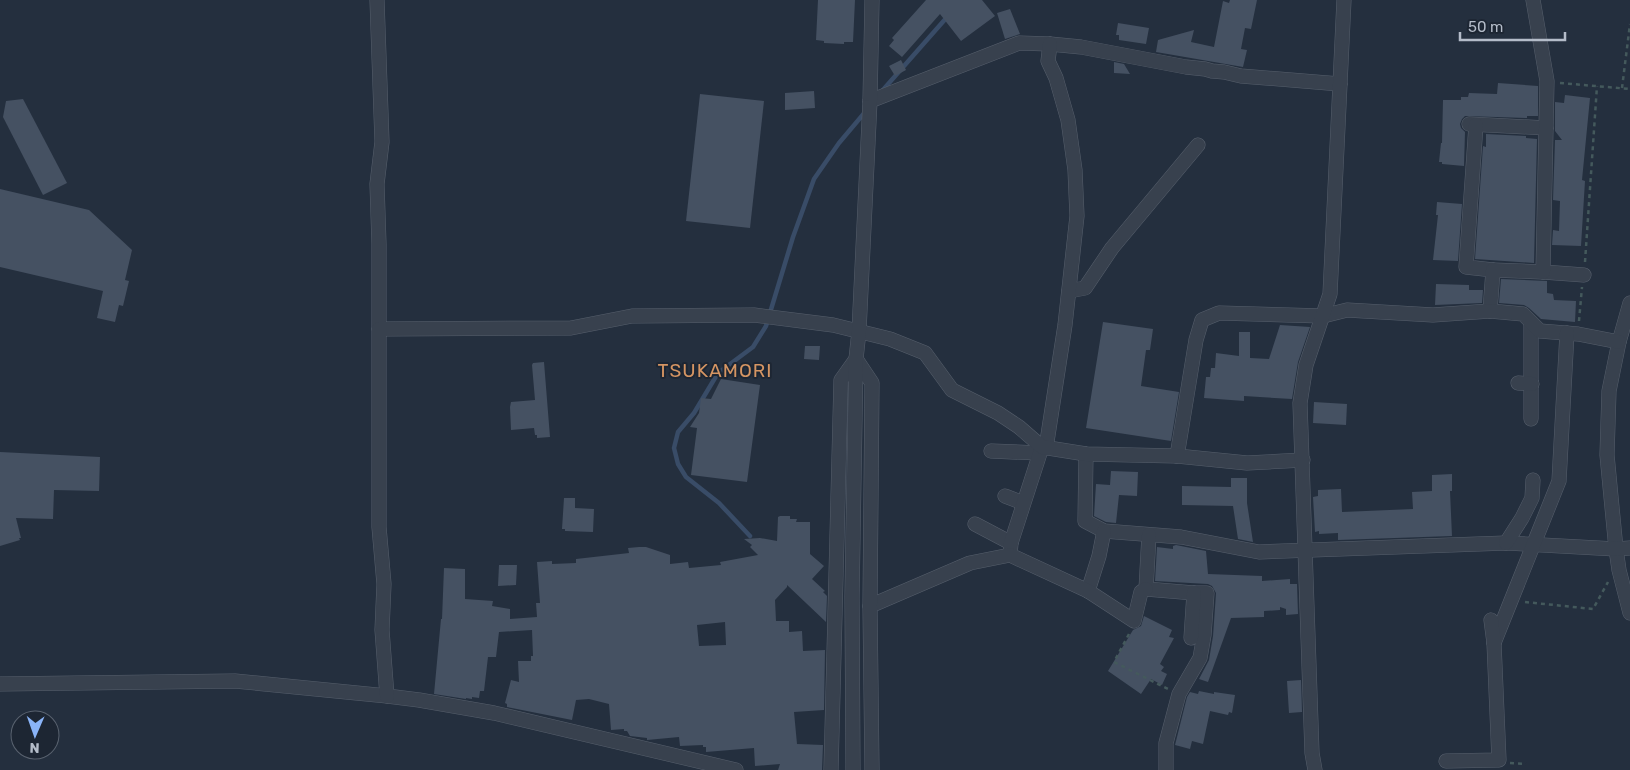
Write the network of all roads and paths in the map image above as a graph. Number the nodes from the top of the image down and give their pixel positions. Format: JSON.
{"nodes":[{"id":1,"x":377,"y":0,"type":"edge"},
{"id":2,"x":872,"y":0,"type":"edge"},
{"id":3,"x":1344,"y":0,"type":"edge"},
{"id":4,"x":1533,"y":0,"type":"edge"},
{"id":5,"x":1630,"y":24,"type":"edge"},
{"id":6,"x":1050,"y":44,"type":"junction"},
{"id":7,"x":1546,"y":81,"type":"junction"},
{"id":8,"x":1340,"y":84,"type":"junction"},
{"id":9,"x":1596,"y":86,"type":"junction"},
{"id":10,"x":1622,"y":88,"type":"junction"},
{"id":11,"x":1630,"y":89,"type":"edge"},
{"id":12,"x":870,"y":101,"type":"junction"},
{"id":13,"x":1546,"y":128,"type":"junction"},
{"id":14,"x":1198,"y":145,"type":"dead end"},
{"id":15,"x":1493,"y":270,"type":"junction"},
{"id":16,"x":1543,"y":272,"type":"junction"},
{"id":17,"x":1584,"y":276,"type":"junction"},
{"id":18,"x":1069,"y":291,"type":"junction"},
{"id":19,"x":1630,"y":303,"type":"edge"},
{"id":20,"x":1490,"y":311,"type":"junction"},
{"id":21,"x":1323,"y":316,"type":"junction"},
{"id":22,"x":1531,"y":323,"type":"junction"},
{"id":23,"x":379,"y":329,"type":"junction"},
{"id":24,"x":859,"y":330,"type":"junction"},
{"id":25,"x":1573,"y":333,"type":"junction"},
{"id":26,"x":1619,"y":342,"type":"junction"},
{"id":27,"x":856,"y":359,"type":"junction"},
{"id":28,"x":1531,"y":419,"type":"dead end"},
{"id":29,"x":1042,"y":449,"type":"junction"},
{"id":30,"x":991,"y":451,"type":"dead end"},
{"id":31,"x":1086,"y":454,"type":"junction"},
{"id":32,"x":1177,"y":456,"type":"junction"},
{"id":33,"x":1303,"y":460,"type":"junction"},
{"id":34,"x":1533,"y":480,"type":"dead end"},
{"id":35,"x":1005,"y":496,"type":"dead end"},
{"id":36,"x":1023,"y":503,"type":"junction"},
{"id":37,"x":975,"y":524,"type":"dead end"},
{"id":38,"x":1104,"y":531,"type":"junction"},
{"id":39,"x":1149,"y":535,"type":"junction"},
{"id":40,"x":1506,"y":543,"type":"junction"},
{"id":41,"x":1532,"y":545,"type":"junction"},
{"id":42,"x":1623,"y":548,"type":"edge"},
{"id":43,"x":1010,"y":549,"type":"junction"},
{"id":44,"x":1305,"y":550,"type":"junction"},
{"id":45,"x":1618,"y":564,"type":"junction"},
{"id":46,"x":1146,"y":589,"type":"junction"},
{"id":47,"x":1088,"y":591,"type":"junction"},
{"id":48,"x":1194,"y":593,"type":"junction"},
{"id":49,"x":1511,"y":600,"type":"junction"},
{"id":50,"x":870,"y":606,"type":"junction"},
{"id":51,"x":1630,"y":613,"type":"edge"},
{"id":52,"x":1491,"y":620,"type":"dead end"},
{"id":53,"x":1134,"y":621,"type":"junction"},
{"id":54,"x":1191,"y":638,"type":"dead end"},
{"id":55,"x":1494,"y":643,"type":"junction"},
{"id":56,"x":0,"y":684,"type":"edge"},
{"id":57,"x":1179,"y":694,"type":"junction"},
{"id":58,"x":387,"y":696,"type":"junction"},
{"id":59,"x":1446,"y":761,"type":"dead end"},
{"id":60,"x":736,"y":770,"type":"edge"},
{"id":61,"x":831,"y":770,"type":"edge"},
{"id":62,"x":854,"y":770,"type":"edge"},
{"id":63,"x":872,"y":770,"type":"edge"},
{"id":64,"x":1166,"y":770,"type":"edge"},
{"id":65,"x":1315,"y":770,"type":"edge"}],
"edges":[{"from":1,"to":23,"type":"street"},
{"from":2,"to":12,"type":"street"},
{"from":3,"to":8,"type":"street"},
{"from":4,"to":7,"type":"street"},
{"from":5,"to":10,"type":"path"},
{"from":6,"to":8,"type":"street"},
{"from":6,"to":12,"type":"street"},
{"from":6,"to":18,"type":"street"},
{"from":7,"to":9,"type":"path"},
{"from":7,"to":13,"type":"street"},
{"from":8,"to":21,"type":"street"},
{"from":9,"to":10,"type":"path"},
{"from":9,"to":17,"type":"path"},
{"from":10,"to":11,"type":"path"},
{"from":12,"to":24,"type":"street"},
{"from":13,"to":15,"type":"street"},
{"from":13,"to":16,"type":"street"},
{"from":14,"to":18,"type":"street"},
{"from":15,"to":16,"type":"street"},
{"from":15,"to":20,"type":"street"},
{"from":16,"to":17,"type":"street"},
{"from":17,"to":25,"type":"path"},
{"from":18,"to":29,"type":"street"},
{"from":19,"to":26,"type":"street"},
{"from":20,"to":21,"type":"street"},
{"from":20,"to":22,"type":"street"},
{"from":21,"to":32,"type":"street"},
{"from":21,"to":33,"type":"street"},
{"from":22,"to":25,"type":"street"},
{"from":22,"to":28,"type":"street"},
{"from":23,"to":24,"type":"street"},
{"from":23,"to":58,"type":"street"},
{"from":24,"to":27,"type":"street"},
{"from":24,"to":29,"type":"street"},
{"from":25,"to":26,"type":"street"},
{"from":25,"to":41,"type":"street"},
{"from":26,"to":42,"type":"street"},
{"from":27,"to":50,"type":"street"},
{"from":27,"to":61,"type":"street"},
{"from":27,"to":62,"type":"street"},
{"from":29,"to":30,"type":"street"},
{"from":29,"to":31,"type":"street"},
{"from":29,"to":36,"type":"street"},
{"from":31,"to":32,"type":"street"},
{"from":31,"to":38,"type":"street"},
{"from":32,"to":33,"type":"street"},
{"from":33,"to":44,"type":"street"},
{"from":34,"to":40,"type":"street"},
{"from":35,"to":36,"type":"street"},
{"from":36,"to":43,"type":"street"},
{"from":37,"to":43,"type":"street"},
{"from":38,"to":39,"type":"street"},
{"from":38,"to":47,"type":"street"},
{"from":39,"to":44,"type":"street"},
{"from":39,"to":46,"type":"street"},
{"from":40,"to":41,"type":"street"},
{"from":40,"to":44,"type":"street"},
{"from":41,"to":42,"type":"street"},
{"from":41,"to":49,"type":"street"},
{"from":42,"to":45,"type":"street"},
{"from":43,"to":47,"type":"street"},
{"from":43,"to":50,"type":"street"},
{"from":44,"to":65,"type":"street"},
{"from":45,"to":49,"type":"path"},
{"from":45,"to":51,"type":"street"},
{"from":46,"to":48,"type":"street"},
{"from":46,"to":53,"type":"street"},
{"from":47,"to":53,"type":"street"},
{"from":48,"to":54,"type":"street"},
{"from":48,"to":57,"type":"street"},
{"from":49,"to":55,"type":"street"},
{"from":50,"to":63,"type":"street"},
{"from":52,"to":55,"type":"street"},
{"from":53,"to":57,"type":"path"},
{"from":55,"to":59,"type":"street"},
{"from":56,"to":58,"type":"street"},
{"from":57,"to":64,"type":"street"},
{"from":58,"to":60,"type":"street"}]}
